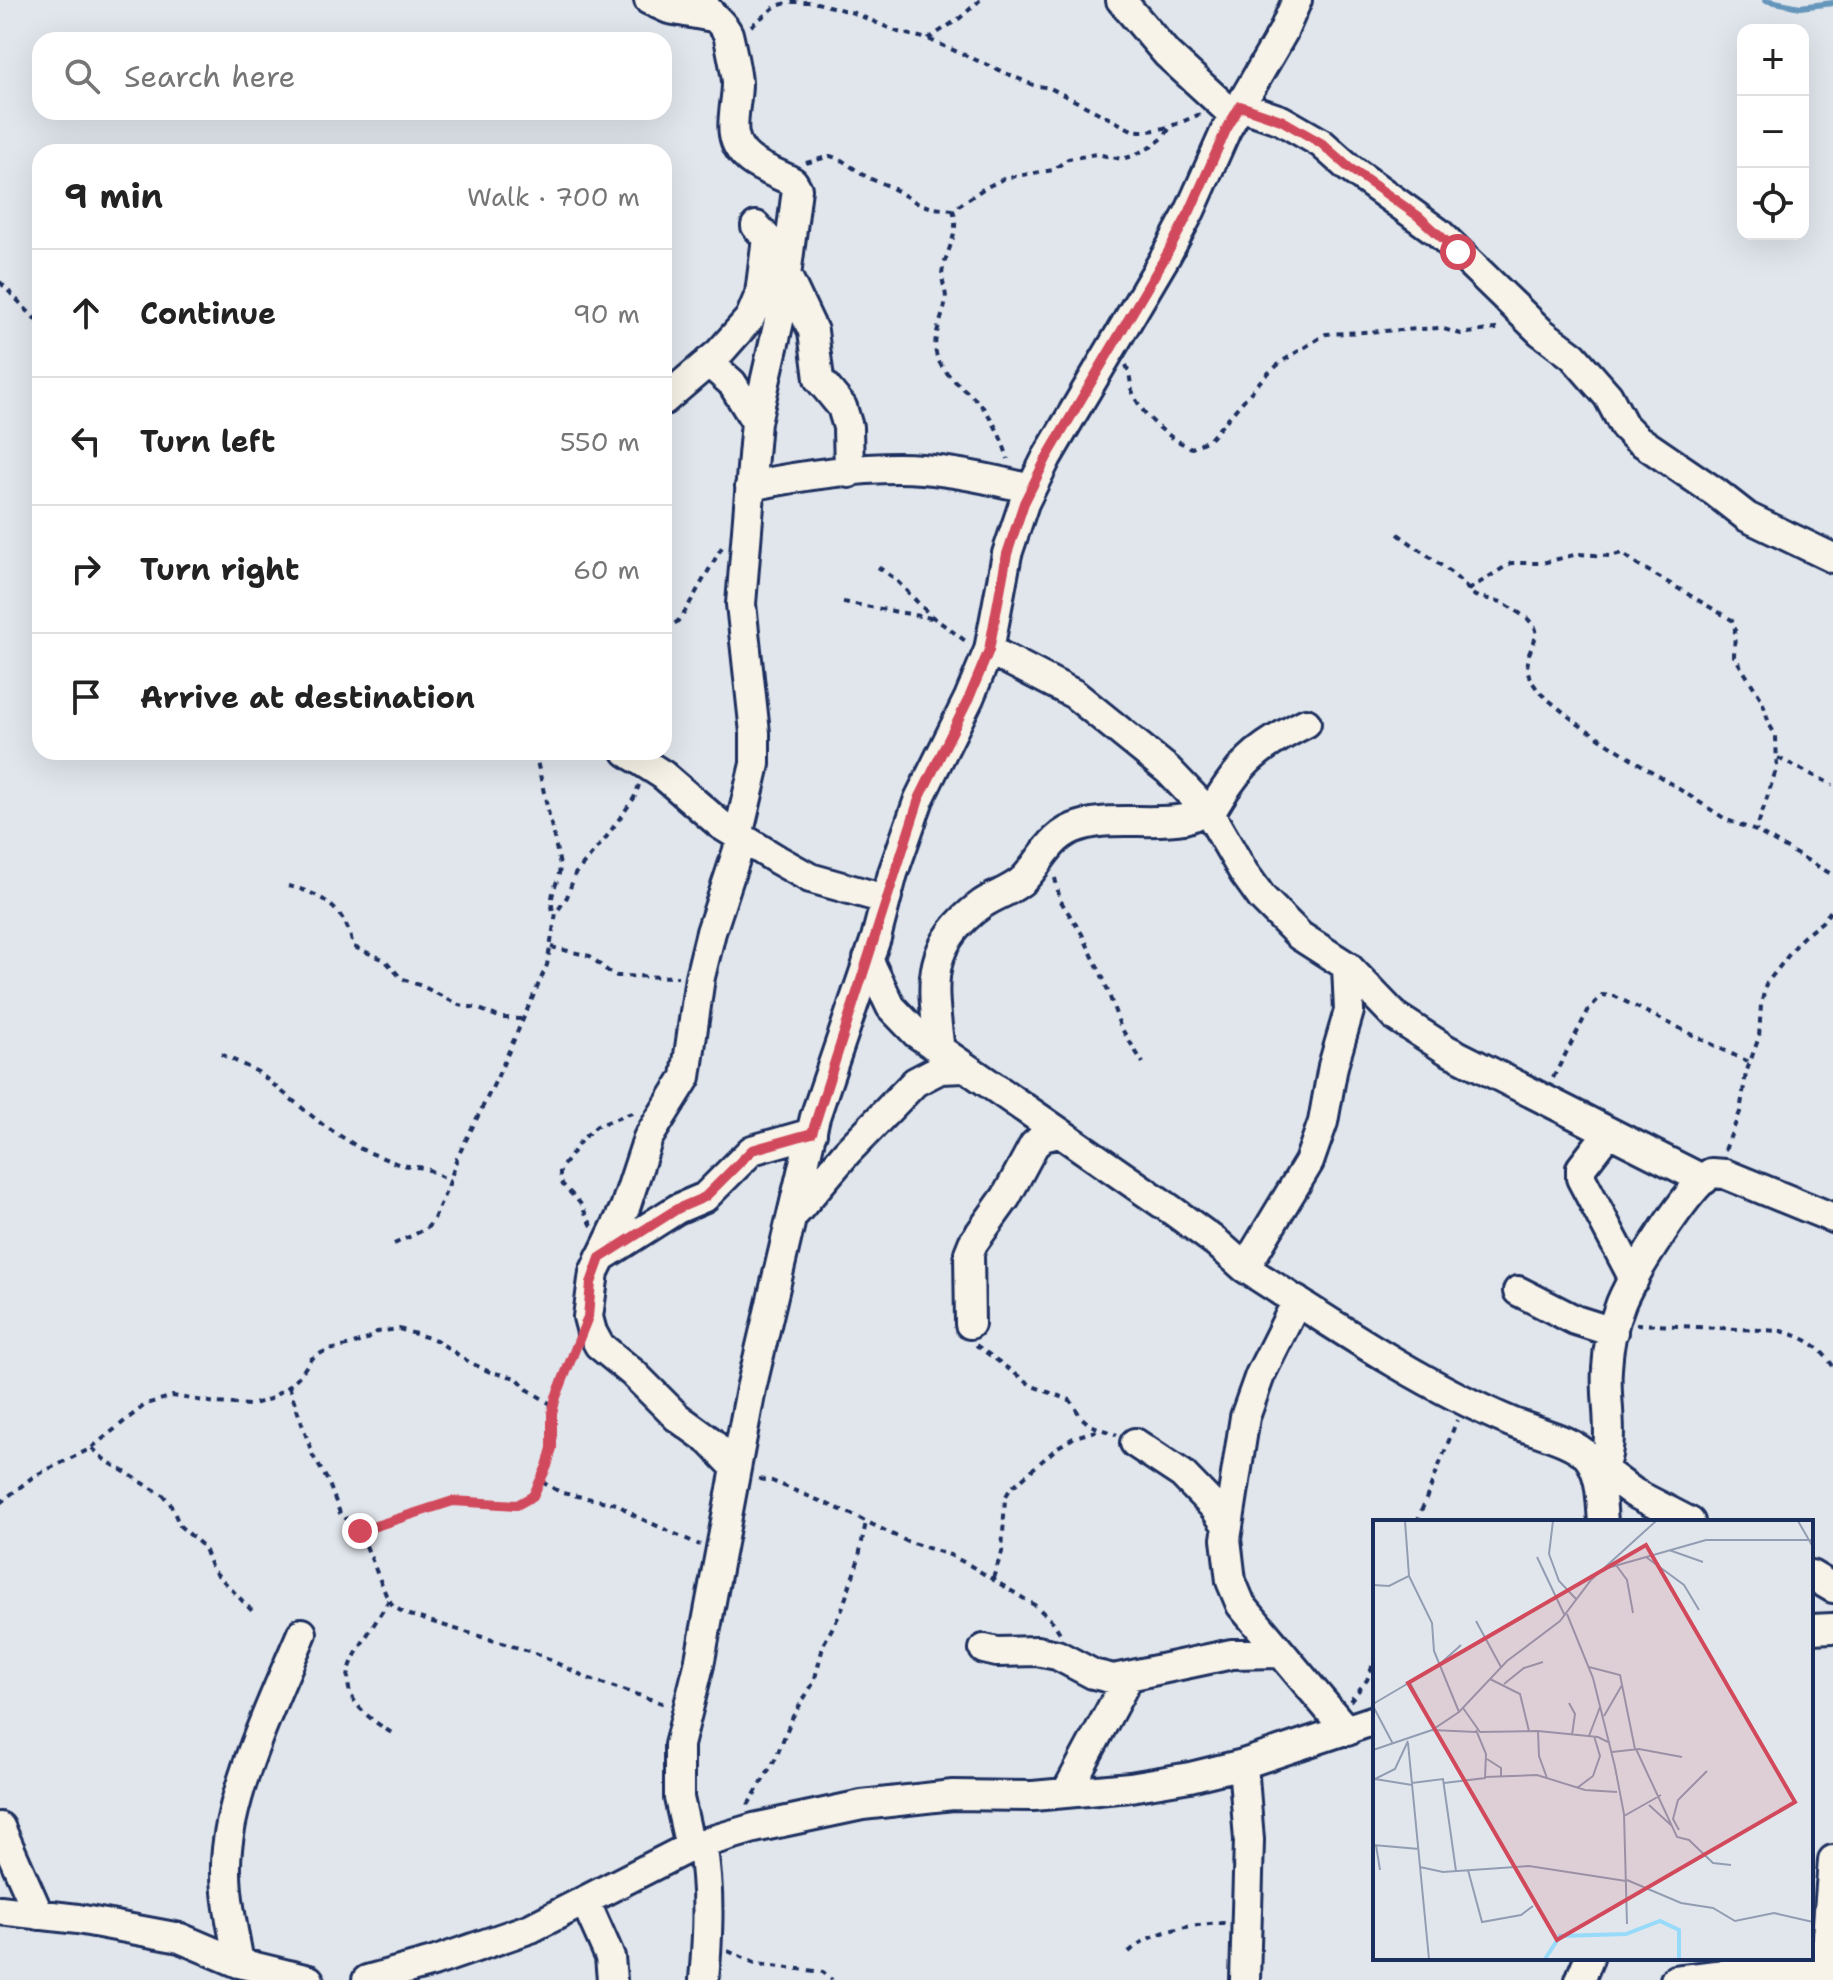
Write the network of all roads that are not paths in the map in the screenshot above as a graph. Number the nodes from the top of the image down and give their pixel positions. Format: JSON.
{"nodes":[{"id":1,"x":649,"y":0,"type":"edge"},
{"id":2,"x":1121,"y":0,"type":"edge"},
{"id":3,"x":1297,"y":0,"type":"edge"},
{"id":4,"x":708,"y":9,"type":"edge"},
{"id":5,"x":1234,"y":108,"type":"junction"},
{"id":6,"x":756,"y":226,"type":"dead end"},
{"id":7,"x":786,"y":274,"type":"junction"},
{"id":8,"x":708,"y":362,"type":"junction"},
{"id":9,"x":672,"y":393,"type":"edge"},
{"id":10,"x":756,"y":422,"type":"junction"},
{"id":11,"x":849,"y":473,"type":"junction"},
{"id":12,"x":750,"y":486,"type":"junction"},
{"id":13,"x":1023,"y":487,"type":"junction"},
{"id":14,"x":1833,"y":558,"type":"edge"},
{"id":15,"x":988,"y":652,"type":"junction"},
{"id":16,"x":1306,"y":723,"type":"dead end"},
{"id":17,"x":641,"y":760,"type":"edge"},
{"id":18,"x":1209,"y":812,"type":"junction"},
{"id":19,"x":740,"y":837,"type":"junction"},
{"id":20,"x":885,"y":899,"type":"junction"},
{"id":21,"x":868,"y":959,"type":"junction"},
{"id":22,"x":1347,"y":966,"type":"junction"},
{"id":23,"x":940,"y":1052,"type":"junction"},
{"id":24,"x":965,"y":1068,"type":"junction"},
{"id":25,"x":812,"y":1133,"type":"junction"},
{"id":26,"x":1059,"y":1133,"type":"junction"},
{"id":27,"x":1608,"y":1133,"type":"junction"},
{"id":28,"x":1708,"y":1176,"type":"junction"},
{"id":29,"x":793,"y":1216,"type":"junction"},
{"id":30,"x":1833,"y":1218,"type":"edge"},
{"id":31,"x":603,"y":1252,"type":"junction"},
{"id":32,"x":1245,"y":1268,"type":"junction"},
{"id":33,"x":1634,"y":1279,"type":"junction"},
{"id":34,"x":1518,"y":1291,"type":"dead end"},
{"id":35,"x":1297,"y":1301,"type":"junction"},
{"id":36,"x":970,"y":1324,"type":"road end"},
{"id":37,"x":1613,"y":1330,"type":"junction"},
{"id":38,"x":1135,"y":1443,"type":"road end"},
{"id":39,"x":1600,"y":1474,"type":"junction"},
{"id":40,"x":734,"y":1478,"type":"junction"},
{"id":41,"x":1603,"y":1520,"type":"edge"},
{"id":42,"x":1686,"y":1520,"type":"edge"},
{"id":43,"x":1228,"y":1527,"type":"junction"},
{"id":44,"x":1813,"y":1576,"type":"edge"},
{"id":45,"x":1833,"y":1588,"type":"edge"},
{"id":46,"x":1833,"y":1628,"type":"edge"},
{"id":47,"x":1813,"y":1629,"type":"edge"},
{"id":48,"x":302,"y":1633,"type":"dead end"},
{"id":49,"x":984,"y":1649,"type":"dead end"},
{"id":50,"x":1281,"y":1653,"type":"junction"},
{"id":51,"x":1129,"y":1676,"type":"junction"},
{"id":52,"x":1373,"y":1720,"type":"edge"},
{"id":53,"x":1342,"y":1724,"type":"junction"},
{"id":54,"x":1243,"y":1764,"type":"junction"},
{"id":55,"x":1066,"y":1793,"type":"junction"},
{"id":56,"x":0,"y":1827,"type":"edge"},
{"id":57,"x":707,"y":1843,"type":"junction"},
{"id":58,"x":1833,"y":1860,"type":"edge"},
{"id":59,"x":585,"y":1901,"type":"junction"},
{"id":60,"x":0,"y":1910,"type":"edge"},
{"id":61,"x":39,"y":1915,"type":"junction"},
{"id":62,"x":239,"y":1963,"type":"junction"},
{"id":63,"x":1827,"y":1977,"type":"edge"},
{"id":64,"x":309,"y":1980,"type":"edge"},
{"id":65,"x":367,"y":1980,"type":"edge"},
{"id":66,"x":612,"y":1980,"type":"edge"},
{"id":67,"x":704,"y":1980,"type":"edge"},
{"id":68,"x":1245,"y":1980,"type":"edge"},
{"id":69,"x":1675,"y":1980,"type":"edge"}],
"edges":[{"from":1,"to":4,"type":"street"},
{"from":2,"to":5,"type":"street"},
{"from":3,"to":5,"type":"street"},
{"from":4,"to":7,"type":"street"},
{"from":5,"to":13,"type":"street"},
{"from":5,"to":14,"type":"street"},
{"from":6,"to":8,"type":"street"},
{"from":7,"to":10,"type":"street"},
{"from":7,"to":11,"type":"street"},
{"from":8,"to":9,"type":"street"},
{"from":8,"to":10,"type":"street"},
{"from":10,"to":12,"type":"street"},
{"from":11,"to":12,"type":"street"},
{"from":11,"to":13,"type":"street"},
{"from":12,"to":19,"type":"street"},
{"from":13,"to":15,"type":"street"},
{"from":15,"to":18,"type":"street"},
{"from":15,"to":20,"type":"street"},
{"from":16,"to":18,"type":"street"},
{"from":17,"to":19,"type":"street"},
{"from":18,"to":22,"type":"street"},
{"from":18,"to":23,"type":"street"},
{"from":19,"to":20,"type":"street"},
{"from":19,"to":31,"type":"street"},
{"from":20,"to":21,"type":"street"},
{"from":21,"to":23,"type":"street"},
{"from":21,"to":25,"type":"street"},
{"from":22,"to":27,"type":"street"},
{"from":22,"to":32,"type":"street"},
{"from":23,"to":24,"type":"street"},
{"from":24,"to":26,"type":"street"},
{"from":24,"to":29,"type":"street"},
{"from":25,"to":29,"type":"street"},
{"from":25,"to":31,"type":"street"},
{"from":26,"to":32,"type":"street"},
{"from":26,"to":36,"type":"street"},
{"from":27,"to":28,"type":"street"},
{"from":27,"to":33,"type":"street"},
{"from":28,"to":30,"type":"street"},
{"from":28,"to":33,"type":"street"},
{"from":29,"to":40,"type":"street"},
{"from":31,"to":40,"type":"street"},
{"from":32,"to":35,"type":"street"},
{"from":33,"to":37,"type":"street"},
{"from":34,"to":37,"type":"street"},
{"from":35,"to":39,"type":"street"},
{"from":35,"to":43,"type":"street"},
{"from":37,"to":39,"type":"street"},
{"from":38,"to":43,"type":"street"},
{"from":39,"to":41,"type":"street"},
{"from":39,"to":42,"type":"street"},
{"from":40,"to":57,"type":"street"},
{"from":43,"to":50,"type":"street"},
{"from":44,"to":45,"type":"street"},
{"from":46,"to":47,"type":"street"},
{"from":48,"to":62,"type":"street"},
{"from":49,"to":51,"type":"street"},
{"from":50,"to":51,"type":"street"},
{"from":50,"to":53,"type":"street"},
{"from":51,"to":55,"type":"street"},
{"from":52,"to":53,"type":"street"},
{"from":53,"to":54,"type":"street"},
{"from":54,"to":55,"type":"street"},
{"from":54,"to":68,"type":"street"},
{"from":55,"to":57,"type":"street"},
{"from":56,"to":61,"type":"street"},
{"from":57,"to":59,"type":"street"},
{"from":57,"to":67,"type":"street"},
{"from":58,"to":63,"type":"street"},
{"from":59,"to":65,"type":"street"},
{"from":59,"to":66,"type":"street"},
{"from":60,"to":61,"type":"street"},
{"from":61,"to":62,"type":"street"},
{"from":62,"to":64,"type":"street"},
{"from":63,"to":69,"type":"street"}]}
